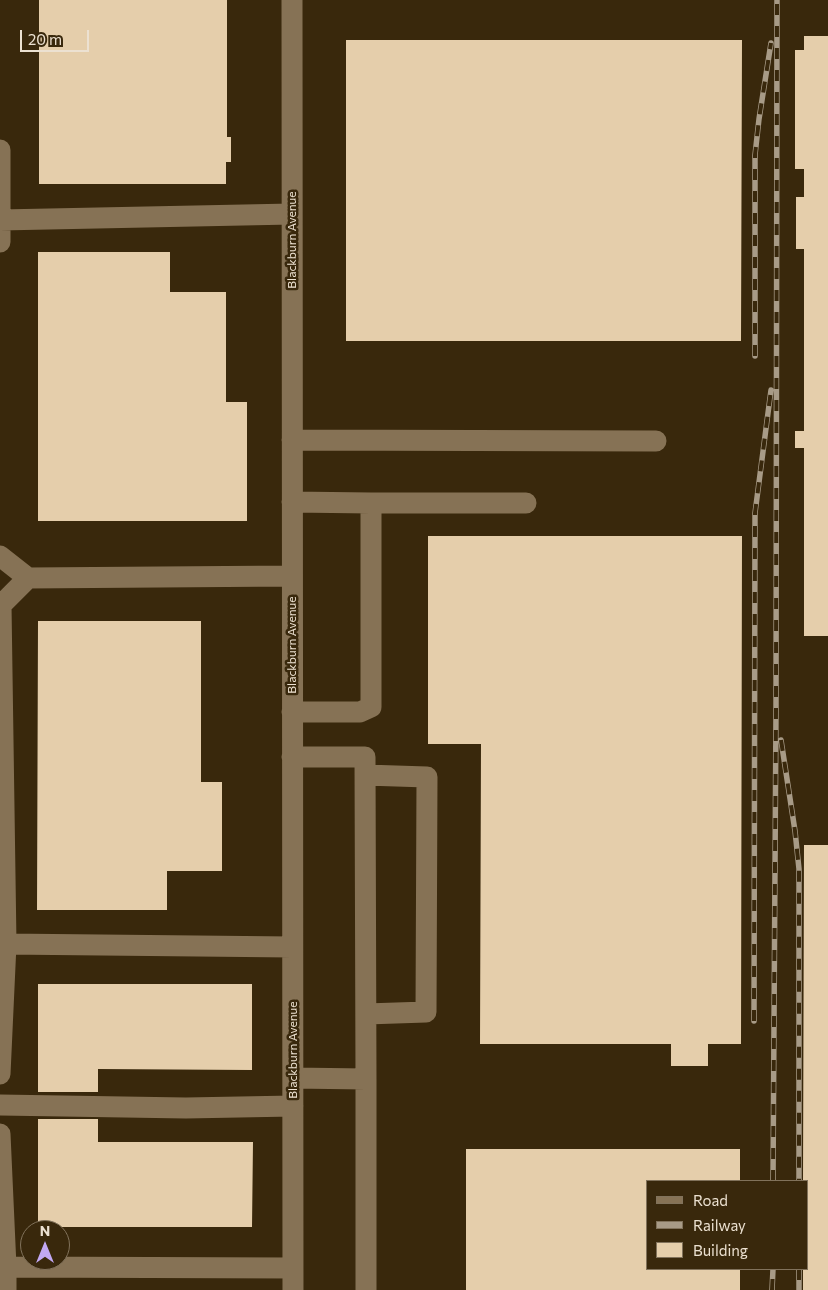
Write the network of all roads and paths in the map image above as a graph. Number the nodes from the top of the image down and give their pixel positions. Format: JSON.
{"nodes":[{"id":1,"x":292,"y":0,"type":"edge"},
{"id":2,"x":0,"y":150,"type":"edge"},
{"id":3,"x":292,"y":214,"type":"junction"},
{"id":4,"x":0,"y":220,"type":"edge"},
{"id":5,"x":0,"y":242,"type":"edge"},
{"id":6,"x":292,"y":440,"type":"junction"},
{"id":7,"x":656,"y":441,"type":"dead end"},
{"id":8,"x":292,"y":502,"type":"junction"},
{"id":9,"x":371,"y":503,"type":"junction"},
{"id":10,"x":526,"y":504,"type":"dead end"},
{"id":11,"x":0,"y":556,"type":"edge"},
{"id":12,"x":292,"y":576,"type":"junction"},
{"id":13,"x":28,"y":578,"type":"junction"},
{"id":14,"x":292,"y":712,"type":"junction"},
{"id":15,"x":292,"y":757,"type":"junction"},
{"id":16,"x":365,"y":775,"type":"junction"},
{"id":17,"x":6,"y":944,"type":"junction"},
{"id":18,"x":292,"y":947,"type":"junction"},
{"id":19,"x":366,"y":1014,"type":"junction"},
{"id":20,"x":0,"y":1074,"type":"edge"},
{"id":21,"x":293,"y":1078,"type":"junction"},
{"id":22,"x":366,"y":1079,"type":"junction"},
{"id":23,"x":0,"y":1105,"type":"edge"},
{"id":24,"x":293,"y":1106,"type":"junction"},
{"id":25,"x":0,"y":1134,"type":"edge"},
{"id":26,"x":6,"y":1267,"type":"junction"},
{"id":27,"x":293,"y":1268,"type":"junction"},
{"id":28,"x":6,"y":1290,"type":"edge"},
{"id":29,"x":293,"y":1290,"type":"edge"},
{"id":30,"x":366,"y":1290,"type":"edge"}],
"edges":[{"from":1,"to":3,"type":"street","name":"Blackburn Avenue"},
{"from":2,"to":4,"type":"street"},
{"from":3,"to":4,"type":"street"},
{"from":3,"to":6,"type":"street","name":"Blackburn Avenue"},
{"from":4,"to":5,"type":"street"},
{"from":6,"to":7,"type":"street"},
{"from":6,"to":8,"type":"street","name":"Blackburn Avenue"},
{"from":8,"to":9,"type":"street"},
{"from":8,"to":12,"type":"street","name":"Blackburn Avenue"},
{"from":9,"to":10,"type":"street"},
{"from":9,"to":14,"type":"street"},
{"from":11,"to":13,"type":"street"},
{"from":12,"to":13,"type":"street"},
{"from":12,"to":14,"type":"street","name":"Blackburn Avenue"},
{"from":13,"to":17,"type":"street"},
{"from":14,"to":15,"type":"street","name":"Blackburn Avenue"},
{"from":15,"to":16,"type":"street"},
{"from":15,"to":18,"type":"street","name":"Blackburn Avenue"},
{"from":16,"to":19,"type":"street"},
{"from":16,"to":19,"type":"street"},
{"from":17,"to":18,"type":"street"},
{"from":17,"to":20,"type":"street"},
{"from":18,"to":21,"type":"street","name":"Blackburn Avenue"},
{"from":19,"to":22,"type":"street"},
{"from":21,"to":22,"type":"street"},
{"from":21,"to":24,"type":"street","name":"Blackburn Avenue"},
{"from":22,"to":30,"type":"street"},
{"from":23,"to":24,"type":"street"},
{"from":24,"to":27,"type":"street","name":"Blackburn Avenue"},
{"from":25,"to":26,"type":"street"},
{"from":26,"to":27,"type":"street"},
{"from":26,"to":28,"type":"street"},
{"from":27,"to":29,"type":"street","name":"Blackburn Avenue"}]}
